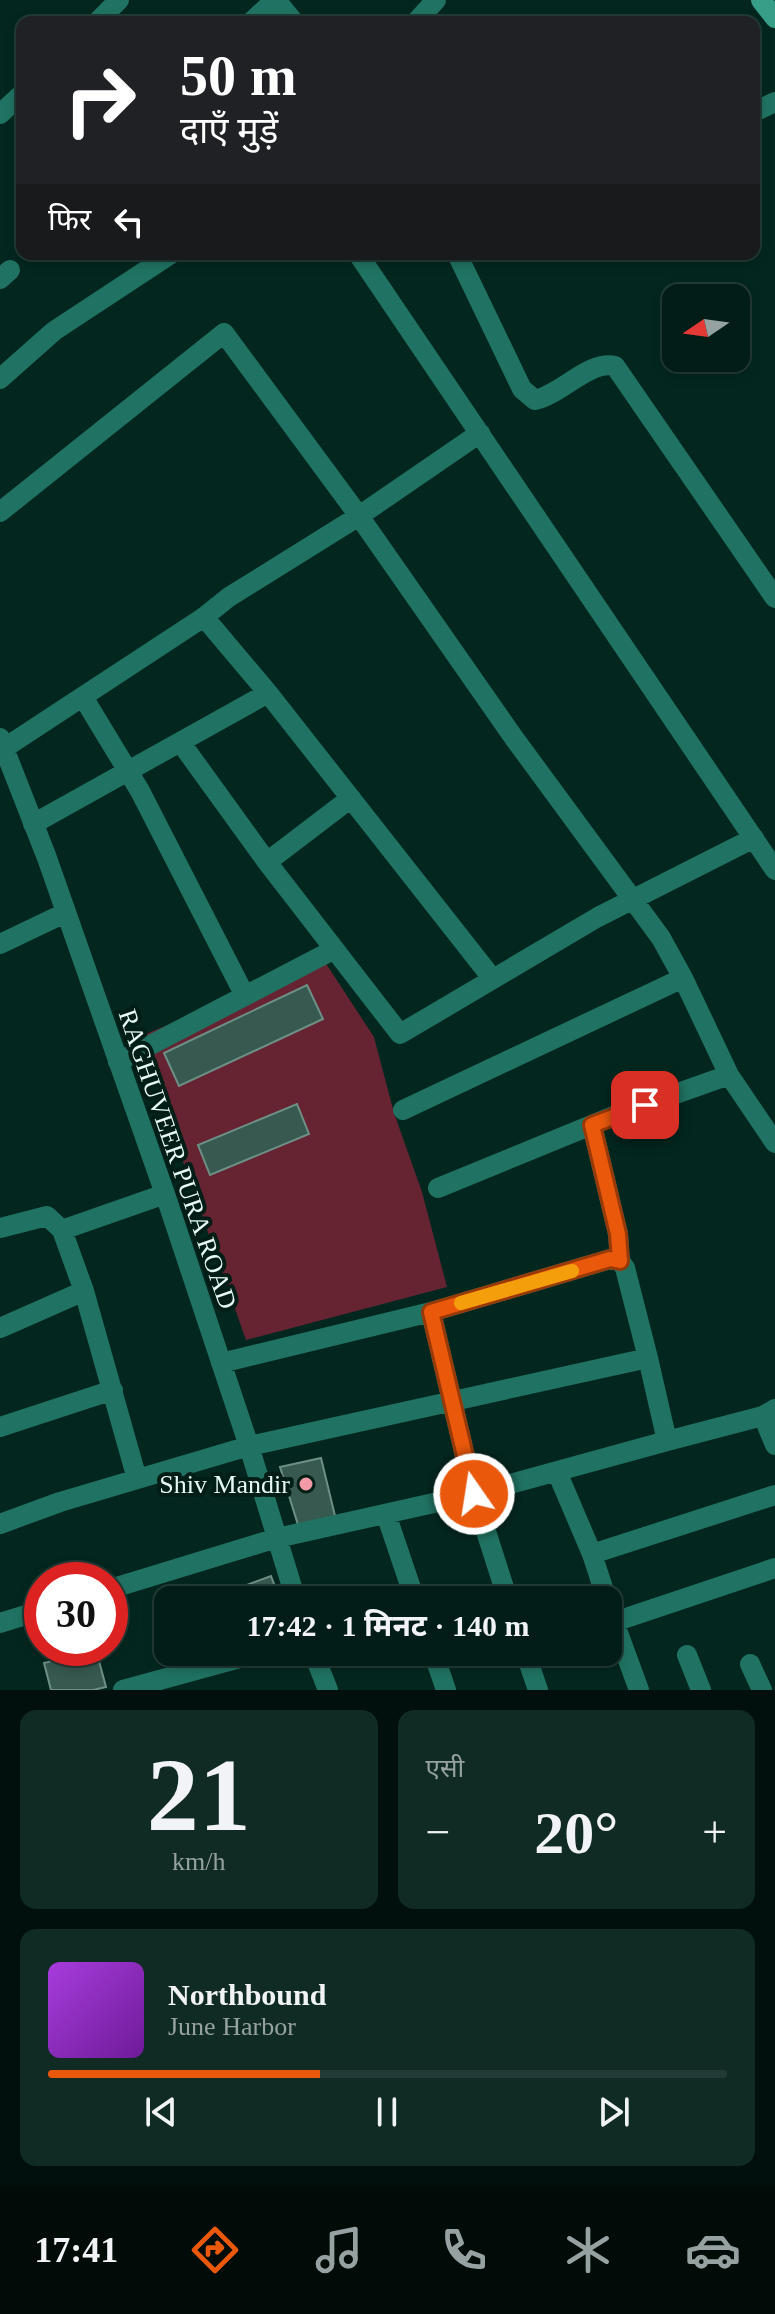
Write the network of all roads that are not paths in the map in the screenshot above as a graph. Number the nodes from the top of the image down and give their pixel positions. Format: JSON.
{"nodes":[{"id":1,"x":119,"y":0,"type":"edge"},
{"id":2,"x":276,"y":0,"type":"edge"},
{"id":3,"x":436,"y":0,"type":"edge"},
{"id":4,"x":761,"y":0,"type":"edge"},
{"id":5,"x":103,"y":16,"type":"edge"},
{"id":6,"x":258,"y":16,"type":"edge"},
{"id":7,"x":289,"y":16,"type":"edge"},
{"id":8,"x":421,"y":16,"type":"edge"},
{"id":9,"x":775,"y":18,"type":"edge"},
{"id":10,"x":16,"y":99,"type":"edge"},
{"id":11,"x":0,"y":114,"type":"edge"},
{"id":12,"x":162,"y":260,"type":"edge"},
{"id":13,"x":362,"y":260,"type":"edge"},
{"id":14,"x":461,"y":260,"type":"edge"},
{"id":15,"x":0,"y":379,"type":"edge"},
{"id":16,"x":480,"y":433,"type":"junction"},
{"id":17,"x":0,"y":512,"type":"edge"},
{"id":18,"x":359,"y":516,"type":"junction"},
{"id":19,"x":775,"y":598,"type":"edge"},
{"id":20,"x":204,"y":617,"type":"junction"},
{"id":21,"x":268,"y":693,"type":"junction"},
{"id":22,"x":83,"y":697,"type":"junction"},
{"id":23,"x":181,"y":743,"type":"junction"},
{"id":24,"x":2,"y":746,"type":"edge"},
{"id":25,"x":128,"y":770,"type":"junction"},
{"id":26,"x":351,"y":798,"type":"junction"},
{"id":27,"x":33,"y":824,"type":"junction"},
{"id":28,"x":754,"y":838,"type":"junction"},
{"id":29,"x":267,"y":862,"type":"junction"},
{"id":30,"x":775,"y":870,"type":"edge"},
{"id":31,"x":633,"y":898,"type":"junction"},
{"id":32,"x":65,"y":913,"type":"junction"},
{"id":33,"x":0,"y":944,"type":"edge"},
{"id":34,"x":333,"y":950,"type":"junction"},
{"id":35,"x":492,"y":978,"type":"junction"},
{"id":36,"x":683,"y":978,"type":"junction"},
{"id":37,"x":245,"y":996,"type":"junction"},
{"id":38,"x":118,"y":1062,"type":"junction"},
{"id":39,"x":729,"y":1075,"type":"junction"},
{"id":40,"x":403,"y":1110,"type":"dead end"},
{"id":41,"x":592,"y":1125,"type":"junction"},
{"id":42,"x":775,"y":1143,"type":"edge"},
{"id":43,"x":438,"y":1188,"type":"dead end"},
{"id":44,"x":165,"y":1194,"type":"junction"},
{"id":45,"x":0,"y":1228,"type":"edge"},
{"id":46,"x":62,"y":1230,"type":"junction"},
{"id":47,"x":620,"y":1261,"type":"junction"},
{"id":48,"x":84,"y":1291,"type":"junction"},
{"id":49,"x":431,"y":1312,"type":"junction"},
{"id":50,"x":0,"y":1328,"type":"edge"},
{"id":51,"x":648,"y":1358,"type":"junction"},
{"id":52,"x":221,"y":1363,"type":"junction"},
{"id":53,"x":113,"y":1390,"type":"junction"},
{"id":54,"x":453,"y":1401,"type":"junction"},
{"id":55,"x":769,"y":1413,"type":"edge"},
{"id":56,"x":0,"y":1427,"type":"edge"},
{"id":57,"x":667,"y":1441,"type":"junction"},
{"id":58,"x":775,"y":1445,"type":"edge"},
{"id":59,"x":249,"y":1446,"type":"junction"},
{"id":60,"x":557,"y":1472,"type":"junction"},
{"id":61,"x":137,"y":1479,"type":"junction"},
{"id":62,"x":474,"y":1494,"type":"junction"},
{"id":63,"x":775,"y":1495,"type":"edge"},
{"id":64,"x":386,"y":1514,"type":"junction"},
{"id":65,"x":0,"y":1524,"type":"edge"},
{"id":66,"x":277,"y":1538,"type":"junction"},
{"id":67,"x":592,"y":1554,"type":"junction"},
{"id":68,"x":775,"y":1568,"type":"edge"},
{"id":69,"x":128,"y":1584,"type":"edge"},
{"id":70,"x":292,"y":1586,"type":"edge"},
{"id":71,"x":410,"y":1586,"type":"edge"},
{"id":72,"x":504,"y":1586,"type":"edge"},
{"id":73,"x":602,"y":1586,"type":"edge"},
{"id":74,"x":622,"y":1606,"type":"edge"},
{"id":75,"x":24,"y":1616,"type":"edge"},
{"id":76,"x":0,"y":1623,"type":"edge"},
{"id":77,"x":622,"y":1643,"type":"edge"},
{"id":78,"x":687,"y":1655,"type":"dead end"},
{"id":79,"x":750,"y":1664,"type":"dead end"},
{"id":80,"x":211,"y":1666,"type":"edge"},
{"id":81,"x":319,"y":1666,"type":"edge"},
{"id":82,"x":438,"y":1666,"type":"edge"},
{"id":83,"x":530,"y":1666,"type":"edge"},
{"id":84,"x":123,"y":1690,"type":"edge"},
{"id":85,"x":328,"y":1690,"type":"edge"},
{"id":86,"x":446,"y":1690,"type":"edge"},
{"id":87,"x":538,"y":1690,"type":"edge"},
{"id":88,"x":639,"y":1690,"type":"edge"},
{"id":89,"x":701,"y":1690,"type":"edge"},
{"id":90,"x":762,"y":1690,"type":"edge"}],
"edges":[{"from":1,"to":5,"type":"street"},
{"from":2,"to":6,"type":"street"},
{"from":2,"to":7,"type":"street"},
{"from":3,"to":8,"type":"street"},
{"from":4,"to":9,"type":"street"},
{"from":10,"to":11,"type":"street"},
{"from":12,"to":15,"type":"street"},
{"from":13,"to":16,"type":"street"},
{"from":14,"to":19,"type":"street"},
{"from":16,"to":18,"type":"street"},
{"from":16,"to":28,"type":"street"},
{"from":17,"to":18,"type":"street"},
{"from":18,"to":20,"type":"street"},
{"from":18,"to":31,"type":"street"},
{"from":20,"to":21,"type":"street"},
{"from":20,"to":22,"type":"street"},
{"from":21,"to":23,"type":"street"},
{"from":21,"to":26,"type":"street"},
{"from":22,"to":24,"type":"street"},
{"from":22,"to":25,"type":"street"},
{"from":23,"to":25,"type":"street"},
{"from":23,"to":29,"type":"street"},
{"from":24,"to":27,"type":"street","name":"RAGHUVEER PURA ROAD"},
{"from":25,"to":27,"type":"street"},
{"from":25,"to":37,"type":"street"},
{"from":26,"to":29,"type":"street"},
{"from":26,"to":35,"type":"street"},
{"from":27,"to":32,"type":"street","name":"RAGHUVEER PURA ROAD"},
{"from":28,"to":30,"type":"street"},
{"from":28,"to":31,"type":"street"},
{"from":29,"to":34,"type":"street"},
{"from":31,"to":35,"type":"street"},
{"from":31,"to":36,"type":"street"},
{"from":32,"to":33,"type":"street"},
{"from":32,"to":38,"type":"street","name":"RAGHUVEER PURA ROAD"},
{"from":34,"to":35,"type":"street"},
{"from":34,"to":37,"type":"street"},
{"from":36,"to":39,"type":"street"},
{"from":36,"to":40,"type":"street"},
{"from":37,"to":38,"type":"street"},
{"from":38,"to":44,"type":"street","name":"RAGHUVEER PURA ROAD"},
{"from":39,"to":41,"type":"street"},
{"from":39,"to":42,"type":"street"},
{"from":41,"to":43,"type":"street"},
{"from":41,"to":47,"type":"street"},
{"from":44,"to":46,"type":"street"},
{"from":44,"to":52,"type":"street","name":"RAGHUVEER PURA ROAD"},
{"from":45,"to":46,"type":"street"},
{"from":46,"to":48,"type":"street"},
{"from":47,"to":49,"type":"street"},
{"from":47,"to":51,"type":"street"},
{"from":48,"to":50,"type":"street"},
{"from":48,"to":53,"type":"street"},
{"from":49,"to":52,"type":"street"},
{"from":49,"to":54,"type":"street"},
{"from":51,"to":54,"type":"street"},
{"from":51,"to":57,"type":"street"},
{"from":52,"to":59,"type":"street","name":"RAGHUVEER PURA ROAD"},
{"from":53,"to":56,"type":"street"},
{"from":53,"to":61,"type":"street"},
{"from":54,"to":59,"type":"street"},
{"from":54,"to":62,"type":"street"},
{"from":55,"to":57,"type":"street"},
{"from":55,"to":58,"type":"street"},
{"from":57,"to":60,"type":"street"},
{"from":59,"to":61,"type":"street"},
{"from":59,"to":66,"type":"street","name":"RAGHUVEER PURA ROAD"},
{"from":60,"to":62,"type":"street"},
{"from":60,"to":67,"type":"street"},
{"from":61,"to":65,"type":"street"},
{"from":62,"to":64,"type":"street"},
{"from":62,"to":72,"type":"street"},
{"from":63,"to":67,"type":"street"},
{"from":64,"to":66,"type":"street"},
{"from":64,"to":71,"type":"street"},
{"from":66,"to":69,"type":"street"},
{"from":66,"to":70,"type":"street","name":"RAGHUVEER PURA ROAD"},
{"from":67,"to":73,"type":"street"},
{"from":68,"to":74,"type":"street"},
{"from":75,"to":76,"type":"street"},
{"from":77,"to":88,"type":"street"},
{"from":78,"to":89,"type":"street"},
{"from":79,"to":90,"type":"street"},
{"from":80,"to":84,"type":"street"},
{"from":81,"to":85,"type":"street"},
{"from":82,"to":86,"type":"street"},
{"from":83,"to":87,"type":"street"}]}
